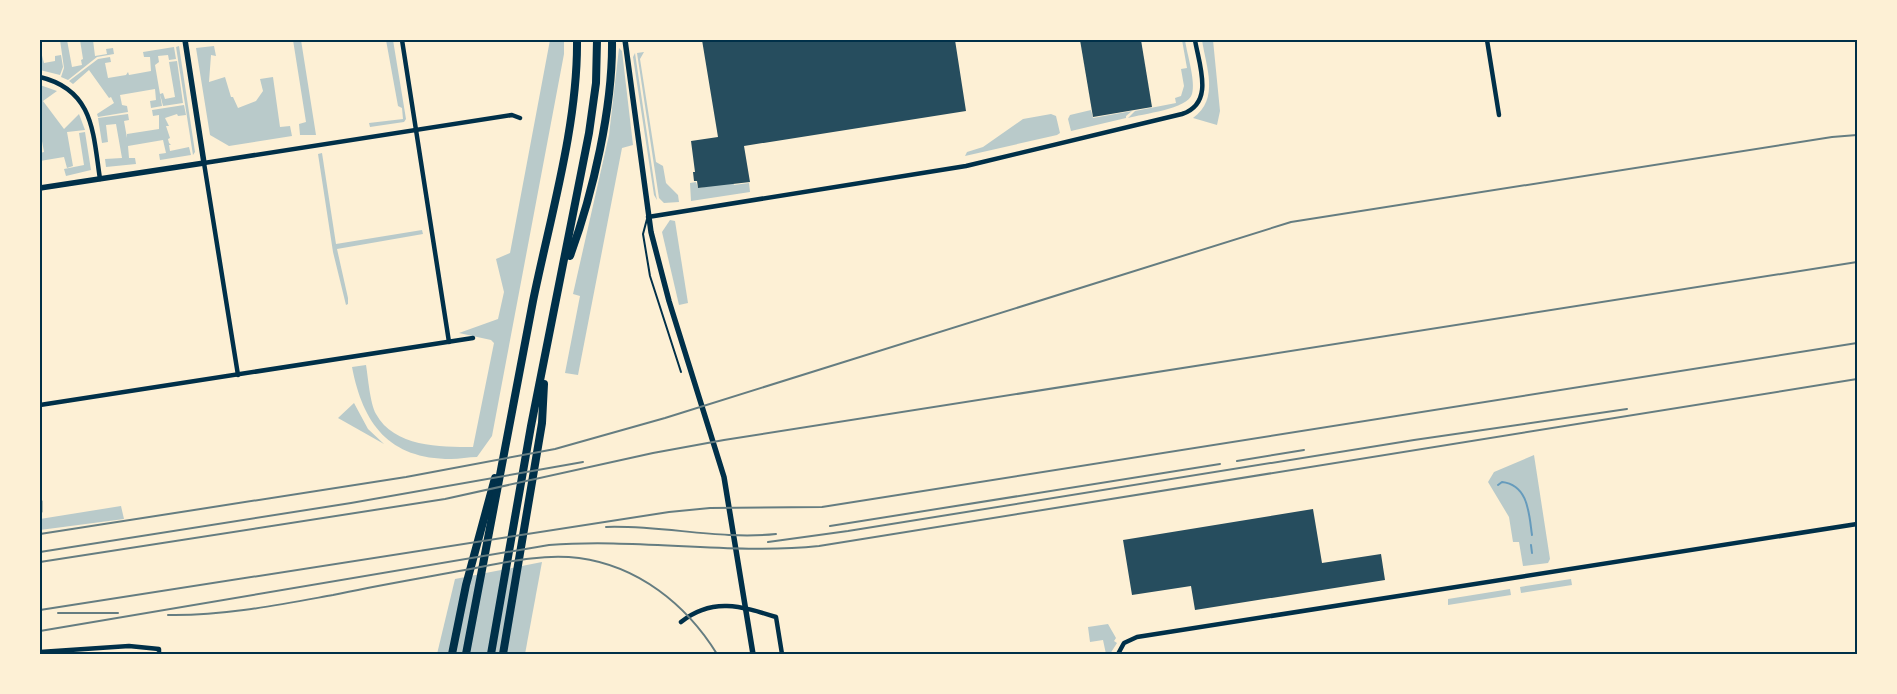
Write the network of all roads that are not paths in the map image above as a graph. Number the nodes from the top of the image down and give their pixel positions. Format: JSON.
{"nodes":[{"id":1,"x":185,"y":40,"type":"edge"},
{"id":2,"x":402,"y":40,"type":"edge"},
{"id":3,"x":577,"y":40,"type":"edge"},
{"id":4,"x":598,"y":40,"type":"edge"},
{"id":5,"x":612,"y":40,"type":"edge"},
{"id":6,"x":625,"y":40,"type":"edge"},
{"id":7,"x":1195,"y":40,"type":"edge"},
{"id":8,"x":1487,"y":40,"type":"edge"},
{"id":9,"x":40,"y":77,"type":"edge"},
{"id":10,"x":1499,"y":115,"type":"dead end"},
{"id":11,"x":520,"y":118,"type":"dead end"},
{"id":12,"x":416,"y":130,"type":"junction"},
{"id":13,"x":204,"y":163,"type":"junction"},
{"id":14,"x":100,"y":179,"type":"junction"},
{"id":15,"x":40,"y":188,"type":"edge"},
{"id":16,"x":648,"y":217,"type":"junction"},
{"id":17,"x":563,"y":274,"type":"junction"},
{"id":18,"x":473,"y":338,"type":"dead end"},
{"id":19,"x":448,"y":342,"type":"junction"},
{"id":20,"x":545,"y":360,"type":"junction"},
{"id":21,"x":680,"y":372,"type":"dead end"},
{"id":22,"x":238,"y":375,"type":"junction"},
{"id":23,"x":40,"y":405,"type":"edge"},
{"id":24,"x":508,"y":430,"type":"junction"},
{"id":25,"x":40,"y":501,"type":"edge"},
{"id":26,"x":41,"y":512,"type":"edge"},
{"id":27,"x":1857,"y":524,"type":"edge"},
{"id":28,"x":681,"y":622,"type":"dead end"},
{"id":29,"x":40,"y":652,"type":"edge"},
{"id":30,"x":159,"y":654,"type":"edge"},
{"id":31,"x":452,"y":654,"type":"edge"},
{"id":32,"x":466,"y":654,"type":"edge"},
{"id":33,"x":491,"y":654,"type":"edge"},
{"id":34,"x":503,"y":654,"type":"edge"},
{"id":35,"x":753,"y":654,"type":"edge"},
{"id":36,"x":782,"y":654,"type":"edge"},
{"id":37,"x":1118,"y":654,"type":"edge"}],
"edges":[{"from":1,"to":13,"type":"street"},
{"from":2,"to":12,"type":"street"},
{"from":3,"to":24,"type":"highway"},
{"from":4,"to":17,"type":"highway"},
{"from":5,"to":17,"type":"highway"},
{"from":6,"to":16,"type":"street"},
{"from":7,"to":16,"type":"street"},
{"from":8,"to":10,"type":"street"},
{"from":9,"to":14,"type":"street"},
{"from":11,"to":12,"type":"street"},
{"from":12,"to":13,"type":"street"},
{"from":12,"to":19,"type":"street"},
{"from":13,"to":14,"type":"street"},
{"from":13,"to":22,"type":"street"},
{"from":14,"to":15,"type":"street"},
{"from":16,"to":21,"type":"lane"},
{"from":16,"to":35,"type":"street"},
{"from":17,"to":20,"type":"highway"},
{"from":18,"to":19,"type":"street"},
{"from":19,"to":22,"type":"street"},
{"from":20,"to":33,"type":"highway"},
{"from":20,"to":34,"type":"highway"},
{"from":22,"to":23,"type":"street"},
{"from":24,"to":31,"type":"highway"},
{"from":24,"to":32,"type":"highway"},
{"from":25,"to":26,"type":"street"},
{"from":27,"to":37,"type":"street"},
{"from":28,"to":36,"type":"street"},
{"from":29,"to":30,"type":"street"}]}
